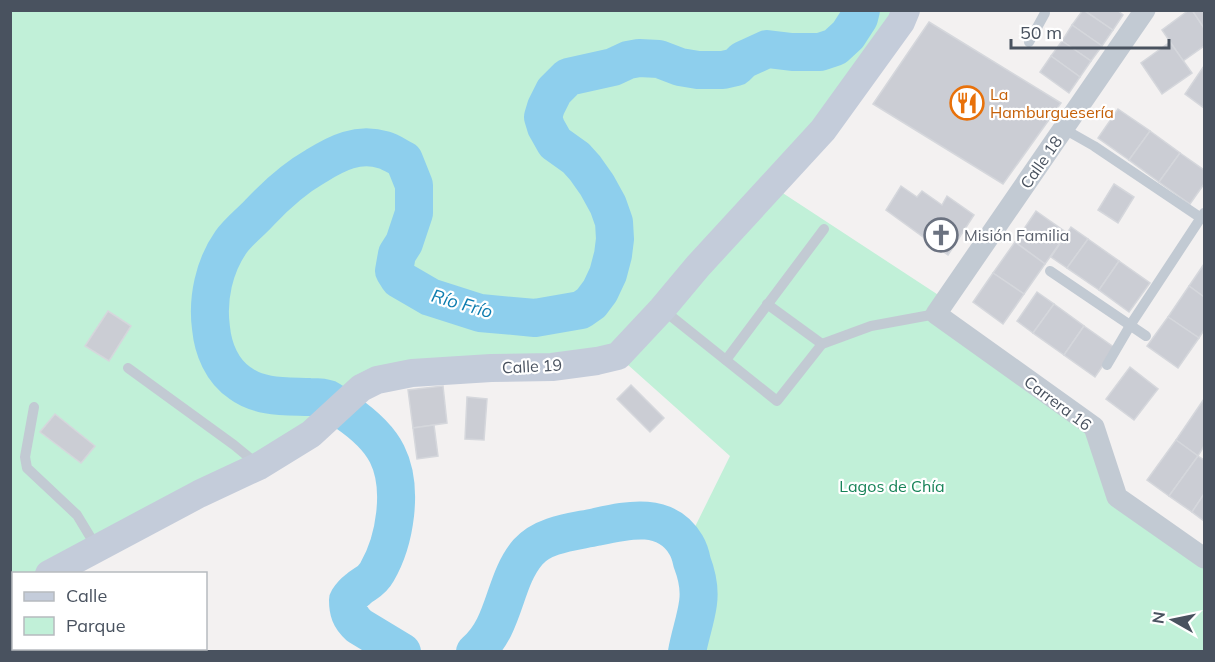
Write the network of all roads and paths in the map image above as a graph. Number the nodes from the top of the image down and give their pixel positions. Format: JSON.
{"nodes":[{"id":1,"x":906,"y":10,"type":"edge"},
{"id":2,"x":1145,"y":10,"type":"edge"},
{"id":3,"x":1044,"y":11,"type":"edge"},
{"id":4,"x":1029,"y":42,"type":"dead end"},
{"id":5,"x":1064,"y":129,"type":"junction"},
{"id":6,"x":1203,"y":215,"type":"edge"},
{"id":7,"x":824,"y":230,"type":"dead end"},
{"id":8,"x":1050,"y":271,"type":"dead end"},
{"id":9,"x":767,"y":304,"type":"junction"},
{"id":10,"x":662,"y":309,"type":"junction"},
{"id":11,"x":936,"y":314,"type":"junction"},
{"id":12,"x":1131,"y":324,"type":"junction"},
{"id":13,"x":1146,"y":336,"type":"dead end"},
{"id":14,"x":822,"y":344,"type":"junction"},
{"id":15,"x":726,"y":360,"type":"junction"},
{"id":16,"x":1107,"y":365,"type":"dead end"},
{"id":17,"x":128,"y":368,"type":"dead end"},
{"id":18,"x":34,"y":407,"type":"dead end"},
{"id":19,"x":259,"y":466,"type":"junction"},
{"id":20,"x":98,"y":548,"type":"junction"},
{"id":21,"x":1204,"y":558,"type":"edge"},
{"id":22,"x":51,"y":572,"type":"edge"}],
"edges":[{"from":1,"to":10,"type":"street","name":"Calle 19"},
{"from":2,"to":5,"type":"street","name":"Calle 18"},
{"from":3,"to":4,"type":"lane"},
{"from":5,"to":6,"type":"lane"},
{"from":5,"to":11,"type":"street","name":"Calle 18"},
{"from":6,"to":12,"type":"lane"},
{"from":7,"to":9,"type":"lane"},
{"from":8,"to":12,"type":"lane"},
{"from":9,"to":14,"type":"lane"},
{"from":9,"to":15,"type":"lane"},
{"from":10,"to":15,"type":"lane"},
{"from":10,"to":19,"type":"street","name":"Calle 19"},
{"from":11,"to":14,"type":"lane"},
{"from":11,"to":21,"type":"street","name":"Carrera 16"},
{"from":12,"to":13,"type":"lane"},
{"from":12,"to":16,"type":"lane"},
{"from":14,"to":15,"type":"lane"},
{"from":17,"to":19,"type":"lane"},
{"from":18,"to":20,"type":"lane"},
{"from":19,"to":20,"type":"street","name":"Calle 19"},
{"from":20,"to":22,"type":"street","name":"Calle 19"}]}
